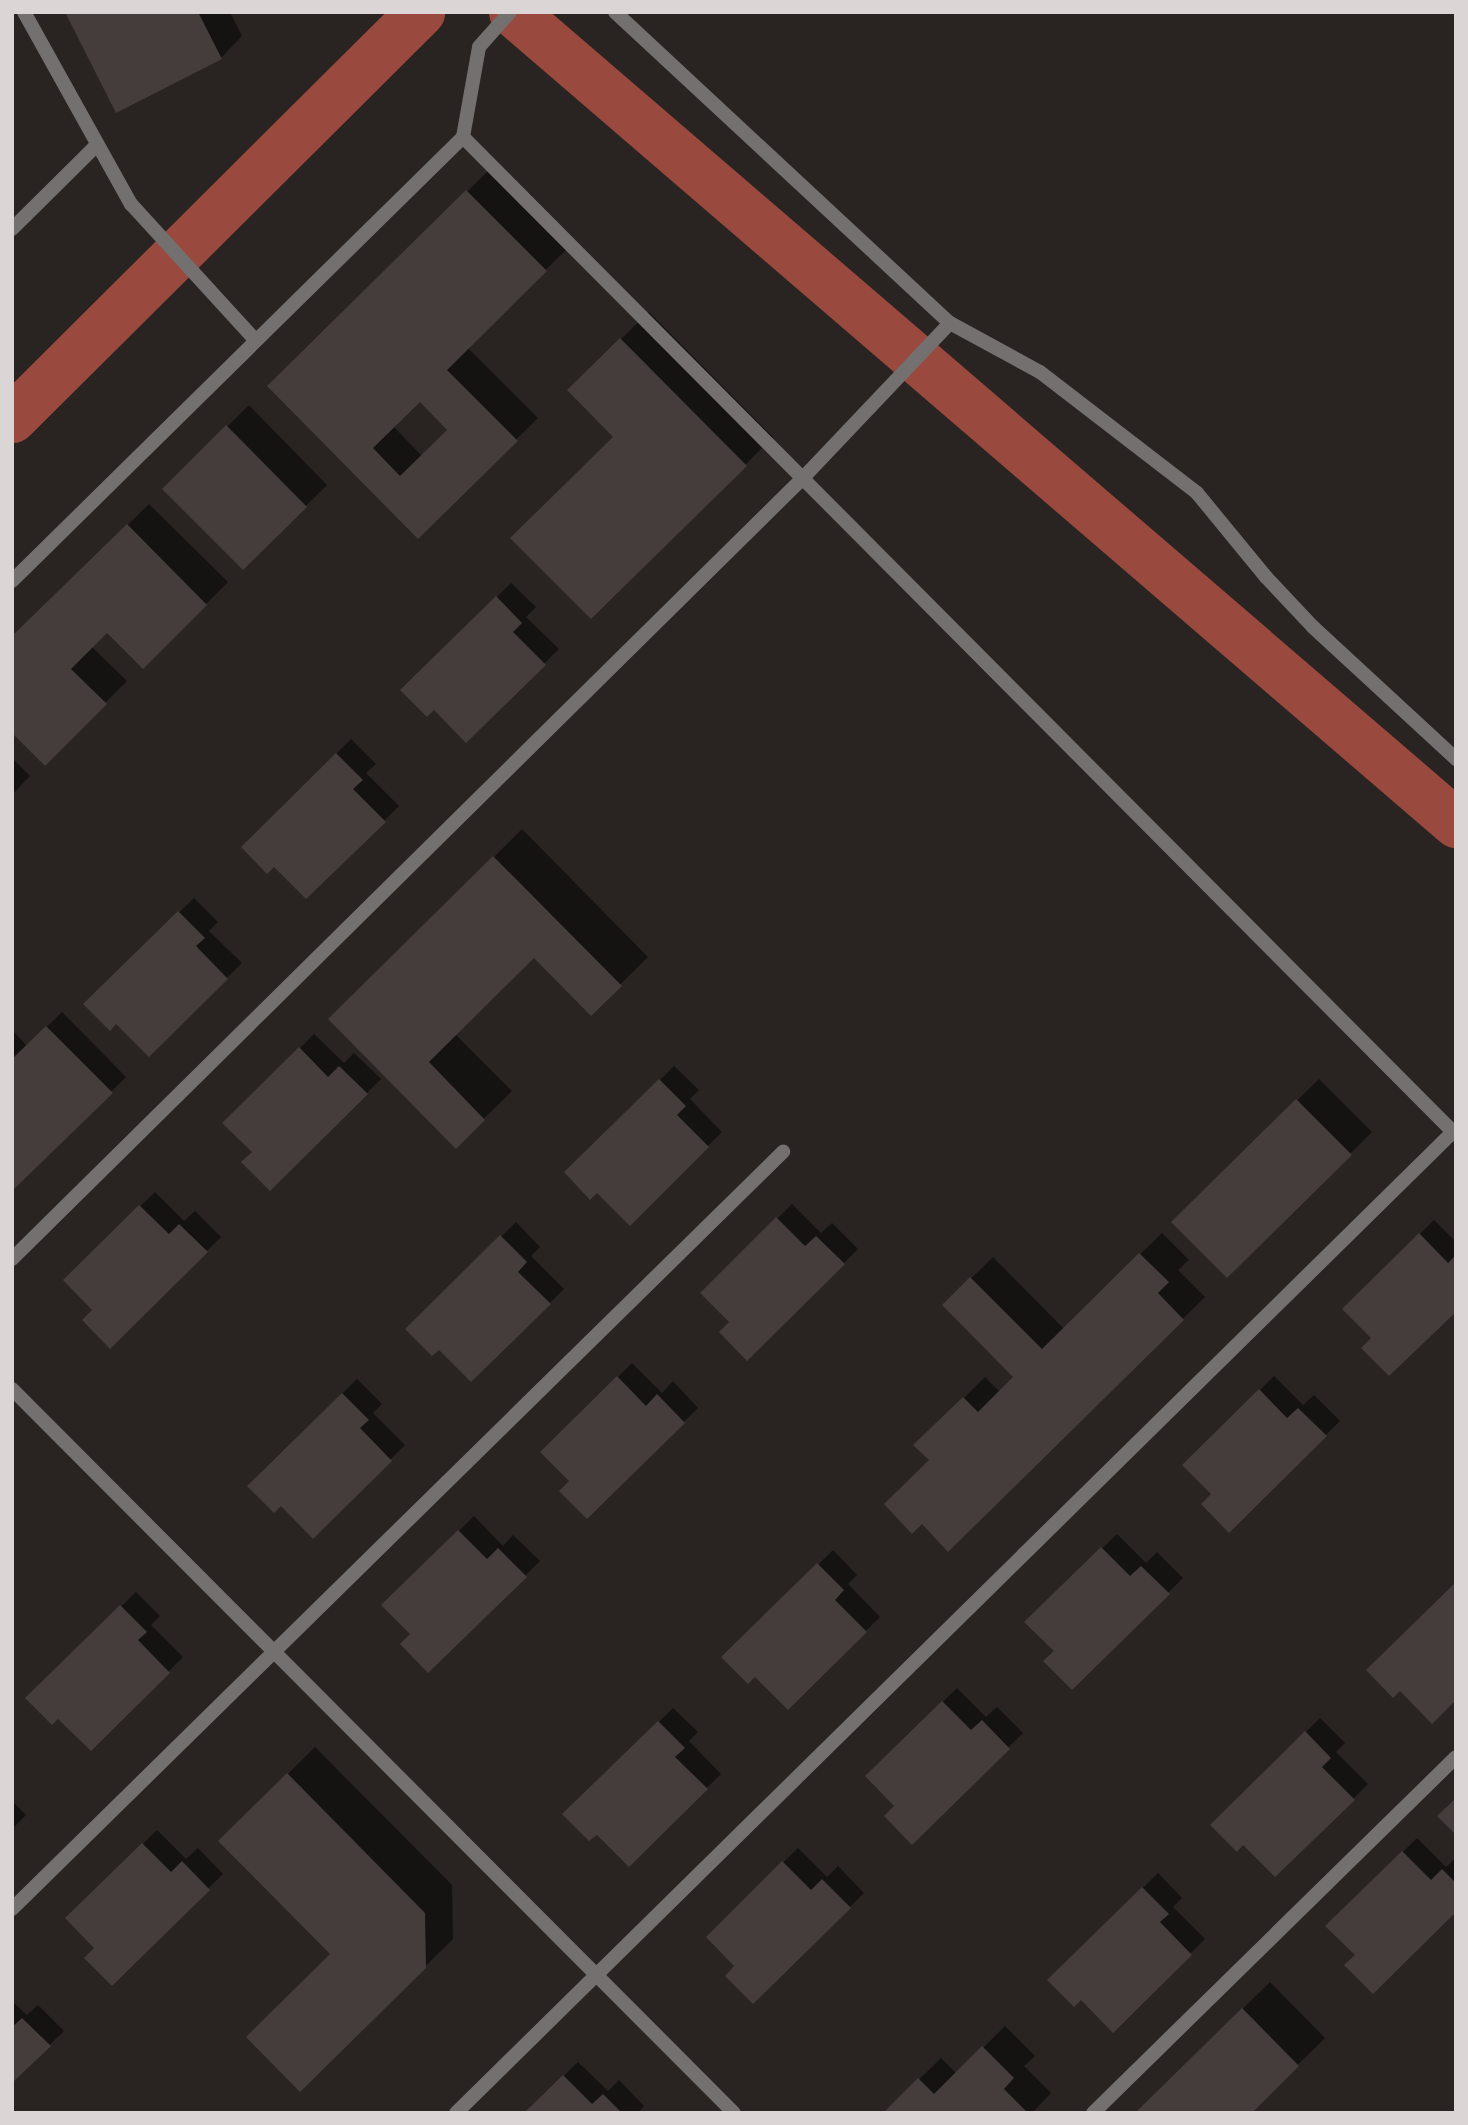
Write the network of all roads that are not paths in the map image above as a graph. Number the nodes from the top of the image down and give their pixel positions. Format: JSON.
{"nodes":[{"id":1,"x":24,"y":12,"type":"edge"},
{"id":2,"x":510,"y":12,"type":"edge"},
{"id":3,"x":615,"y":12,"type":"edge"},
{"id":4,"x":463,"y":137,"type":"junction"},
{"id":5,"x":97,"y":145,"type":"junction"},
{"id":6,"x":12,"y":229,"type":"edge"},
{"id":7,"x":950,"y":323,"type":"junction"},
{"id":8,"x":257,"y":341,"type":"junction"},
{"id":9,"x":803,"y":478,"type":"junction"},
{"id":10,"x":12,"y":581,"type":"edge"},
{"id":11,"x":1456,"y":759,"type":"edge"},
{"id":12,"x":1454,"y":1133,"type":"edge"},
{"id":13,"x":783,"y":1152,"type":"dead end"},
{"id":14,"x":12,"y":1259,"type":"edge"},
{"id":15,"x":12,"y":1389,"type":"edge"},
{"id":16,"x":274,"y":1651,"type":"junction"},
{"id":17,"x":1456,"y":1757,"type":"edge"},
{"id":18,"x":12,"y":1909,"type":"edge"},
{"id":19,"x":597,"y":1974,"type":"junction"},
{"id":20,"x":456,"y":2113,"type":"edge"},
{"id":21,"x":734,"y":2113,"type":"edge"},
{"id":22,"x":1093,"y":2113,"type":"edge"}],
"edges":[{"from":1,"to":5,"type":"street"},
{"from":2,"to":4,"type":"street"},
{"from":3,"to":7,"type":"street"},
{"from":4,"to":8,"type":"street"},
{"from":4,"to":9,"type":"street"},
{"from":5,"to":6,"type":"street"},
{"from":5,"to":8,"type":"street"},
{"from":7,"to":9,"type":"street"},
{"from":7,"to":11,"type":"street"},
{"from":8,"to":10,"type":"street"},
{"from":9,"to":12,"type":"street"},
{"from":9,"to":14,"type":"street"},
{"from":12,"to":19,"type":"street"},
{"from":13,"to":16,"type":"street"},
{"from":15,"to":16,"type":"street"},
{"from":16,"to":18,"type":"street"},
{"from":16,"to":19,"type":"street"},
{"from":17,"to":22,"type":"street"},
{"from":19,"to":20,"type":"street"},
{"from":19,"to":21,"type":"street"}]}
